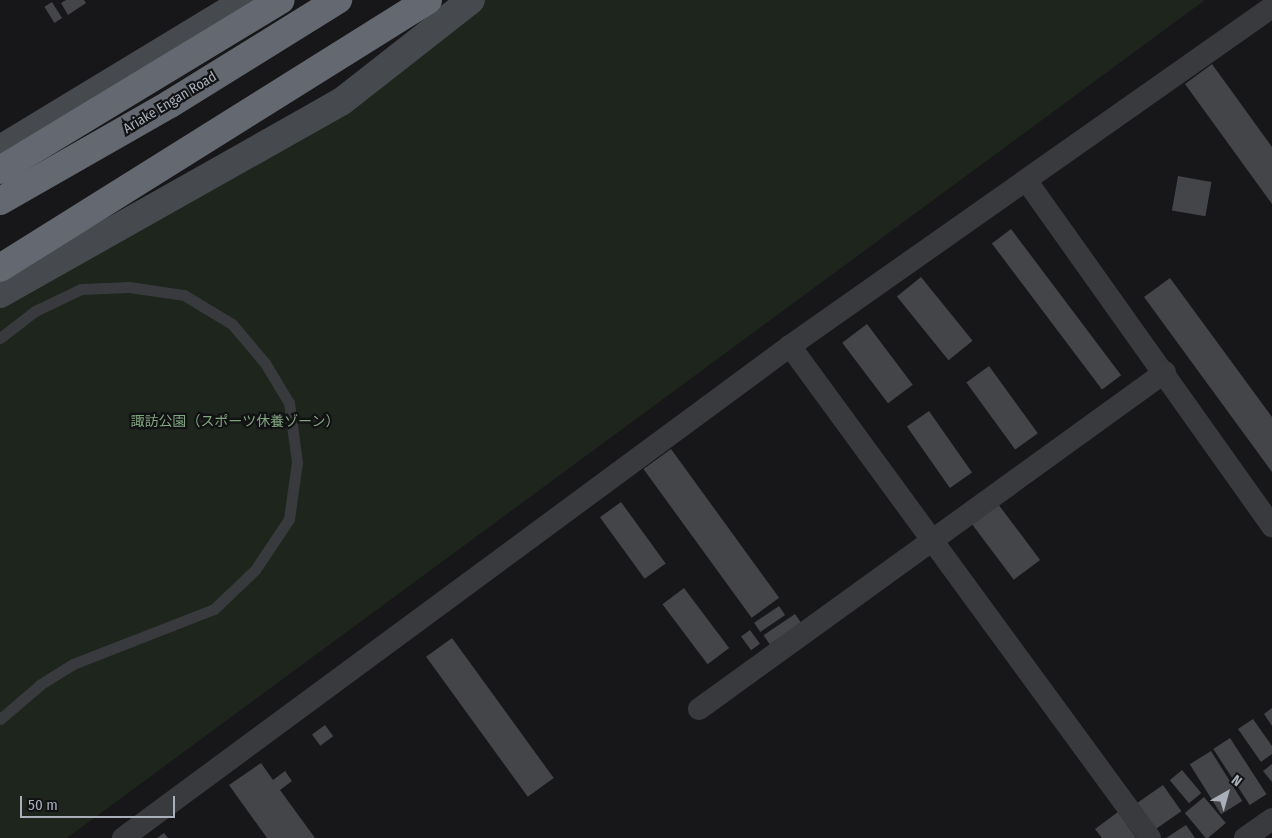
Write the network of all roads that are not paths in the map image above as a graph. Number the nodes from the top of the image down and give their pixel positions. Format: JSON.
{"nodes":[{"id":1,"x":246,"y":0,"type":"edge"},
{"id":2,"x":281,"y":0,"type":"edge"},
{"id":3,"x":338,"y":0,"type":"edge"},
{"id":4,"x":428,"y":0,"type":"edge"},
{"id":5,"x":471,"y":0,"type":"edge"},
{"id":6,"x":1272,"y":8,"type":"edge"},
{"id":7,"x":0,"y":149,"type":"edge"},
{"id":8,"x":0,"y":170,"type":"edge"},
{"id":9,"x":1026,"y":180,"type":"junction"},
{"id":10,"x":0,"y":201,"type":"edge"},
{"id":11,"x":0,"y":268,"type":"edge"},
{"id":12,"x":0,"y":294,"type":"edge"},
{"id":13,"x":0,"y":338,"type":"edge"},
{"id":14,"x":790,"y":346,"type":"junction"},
{"id":15,"x":1165,"y":372,"type":"junction"},
{"id":16,"x":1272,"y":526,"type":"edge"},
{"id":17,"x":933,"y":539,"type":"junction"},
{"id":18,"x":699,"y":709,"type":"dead end"},
{"id":19,"x":0,"y":719,"type":"edge"},
{"id":20,"x":1272,"y":818,"type":"edge"},
{"id":21,"x":123,"y":838,"type":"edge"},
{"id":22,"x":1150,"y":838,"type":"edge"},
{"id":23,"x":1246,"y":838,"type":"edge"}],
"edges":[{"from":1,"to":7,"type":"street"},
{"from":2,"to":8,"type":"highway"},
{"from":3,"to":10,"type":"highway","name":"Ariake Engan Road"},
{"from":4,"to":11,"type":"highway"},
{"from":5,"to":12,"type":"street"},
{"from":6,"to":9,"type":"street"},
{"from":9,"to":14,"type":"street"},
{"from":9,"to":15,"type":"street"},
{"from":13,"to":19,"type":"lane"},
{"from":14,"to":17,"type":"street"},
{"from":14,"to":21,"type":"street"},
{"from":15,"to":16,"type":"street"},
{"from":15,"to":17,"type":"street"},
{"from":17,"to":18,"type":"street"},
{"from":17,"to":22,"type":"street"},
{"from":20,"to":23,"type":"street"}]}
